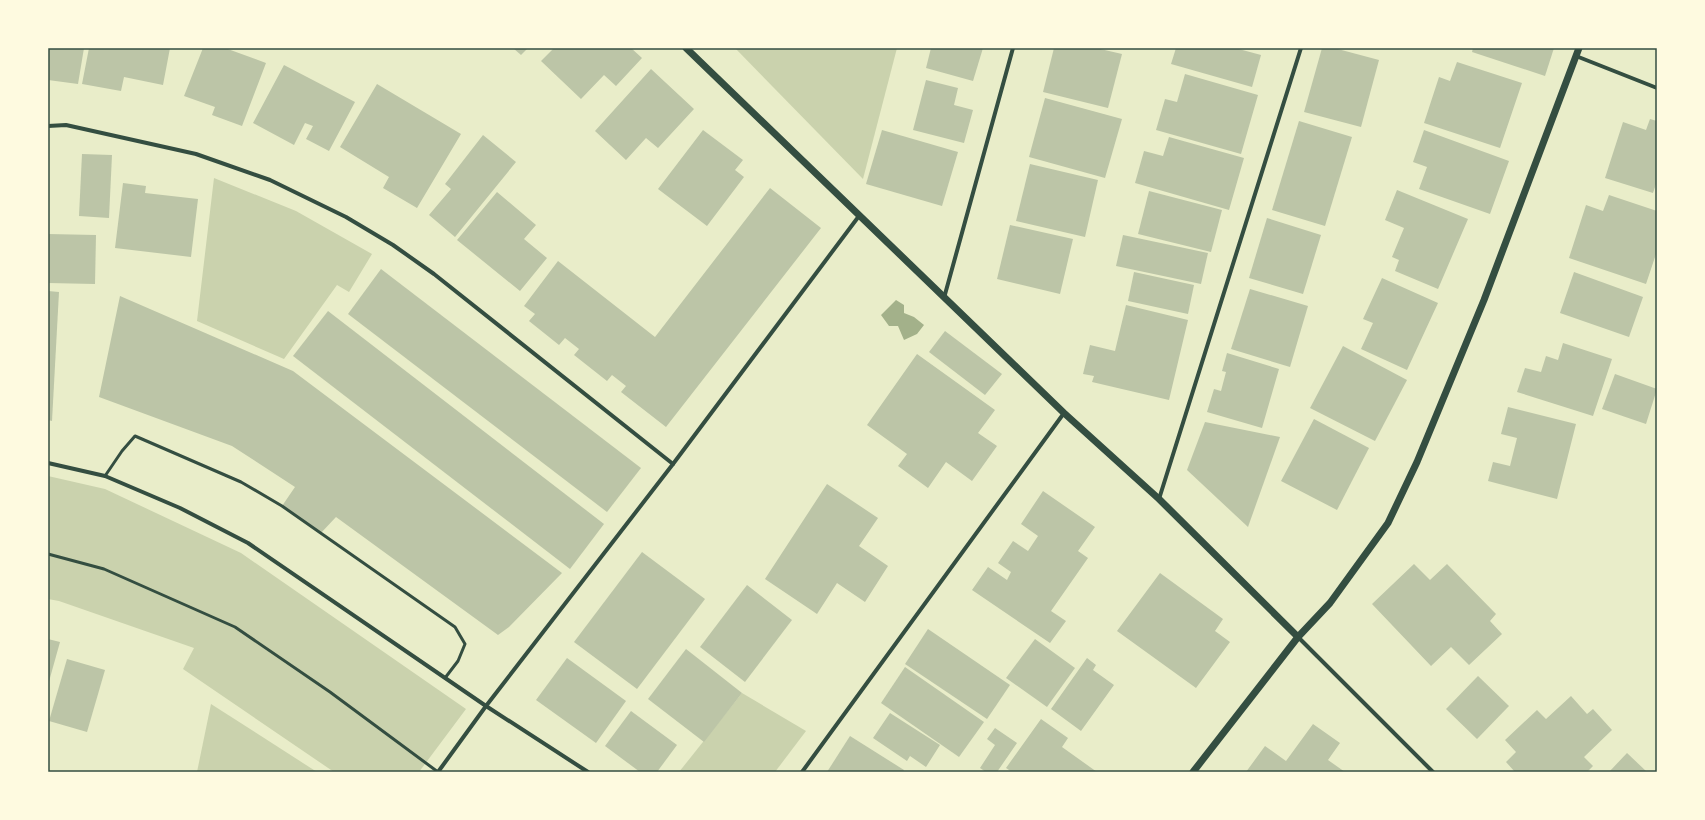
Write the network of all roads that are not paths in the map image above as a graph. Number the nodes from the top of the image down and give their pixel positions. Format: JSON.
{"nodes":[{"id":1,"x":686,"y":48,"type":"edge"},
{"id":2,"x":1013,"y":48,"type":"edge"},
{"id":3,"x":1301,"y":48,"type":"edge"},
{"id":4,"x":1579,"y":48,"type":"edge"},
{"id":5,"x":1576,"y":56,"type":"junction"},
{"id":6,"x":1657,"y":88,"type":"edge"},
{"id":7,"x":48,"y":126,"type":"edge"},
{"id":8,"x":859,"y":216,"type":"junction"},
{"id":9,"x":944,"y":298,"type":"junction"},
{"id":10,"x":1064,"y":413,"type":"junction"},
{"id":11,"x":48,"y":462,"type":"edge"},
{"id":12,"x":672,"y":464,"type":"junction"},
{"id":13,"x":105,"y":476,"type":"junction"},
{"id":14,"x":1159,"y":499,"type":"junction"},
{"id":15,"x":48,"y":554,"type":"edge"},
{"id":16,"x":1298,"y":637,"type":"junction"},
{"id":17,"x":445,"y":678,"type":"junction"},
{"id":18,"x":486,"y":706,"type":"junction"},
{"id":19,"x":438,"y":772,"type":"edge"},
{"id":20,"x":588,"y":772,"type":"edge"},
{"id":21,"x":802,"y":772,"type":"edge"},
{"id":22,"x":1193,"y":772,"type":"edge"},
{"id":23,"x":1433,"y":772,"type":"edge"}],
"edges":[{"from":1,"to":8,"type":"street"},
{"from":2,"to":9,"type":"street"},
{"from":3,"to":14,"type":"street"},
{"from":4,"to":5,"type":"street"},
{"from":5,"to":6,"type":"street"},
{"from":5,"to":16,"type":"street"},
{"from":7,"to":12,"type":"street"},
{"from":8,"to":9,"type":"street"},
{"from":8,"to":12,"type":"street"},
{"from":9,"to":10,"type":"street"},
{"from":10,"to":14,"type":"street"},
{"from":10,"to":21,"type":"street"},
{"from":11,"to":13,"type":"street"},
{"from":12,"to":18,"type":"street"},
{"from":13,"to":17,"type":"street"},
{"from":13,"to":17,"type":"lane"},
{"from":14,"to":16,"type":"street"},
{"from":15,"to":19,"type":"lane"},
{"from":16,"to":22,"type":"street"},
{"from":16,"to":23,"type":"street"},
{"from":17,"to":18,"type":"street"},
{"from":18,"to":19,"type":"street"},
{"from":18,"to":20,"type":"street"}]}
